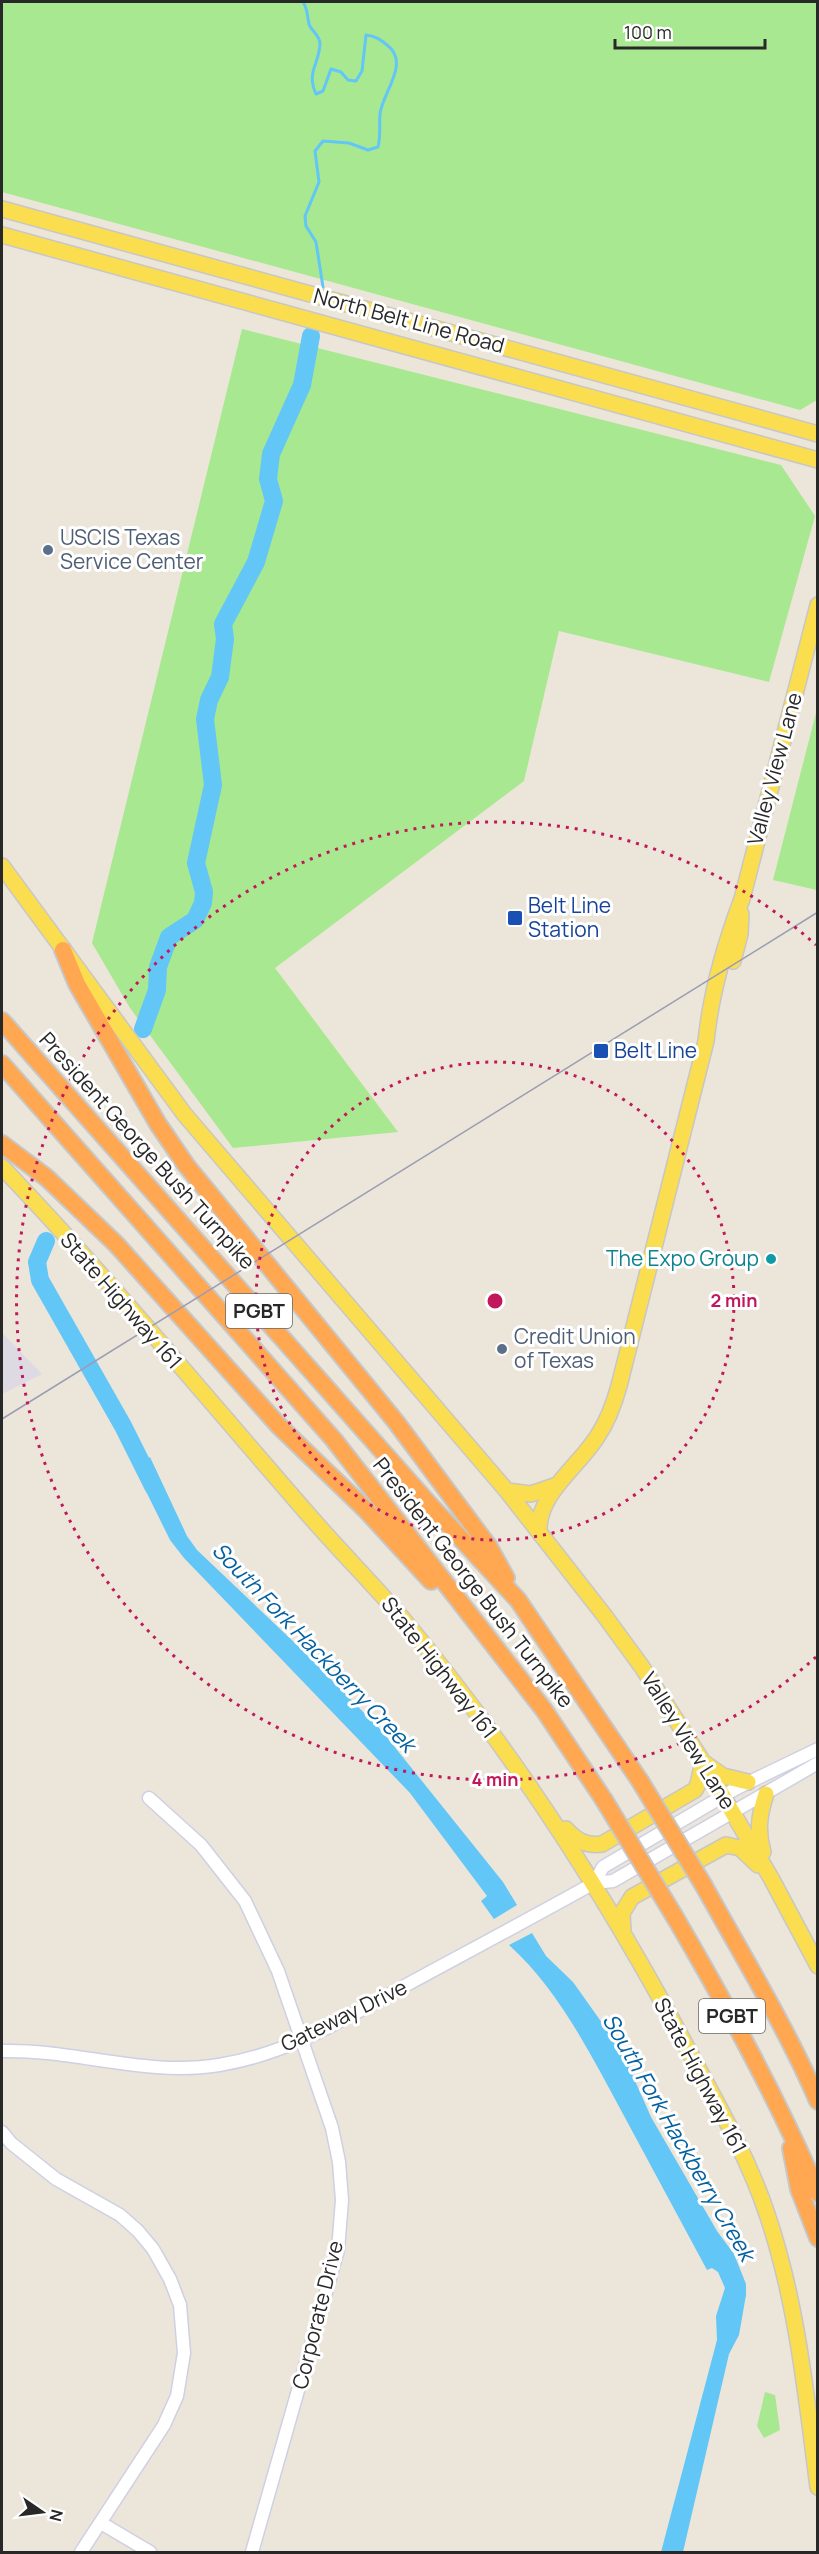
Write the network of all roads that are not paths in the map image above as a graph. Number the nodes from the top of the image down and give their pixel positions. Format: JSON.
{"nodes":[{"id":1,"x":2,"y":209,"type":"edge"},
{"id":2,"x":2,"y":235,"type":"edge"},
{"id":3,"x":818,"y":434,"type":"edge"},
{"id":4,"x":818,"y":460,"type":"edge"},
{"id":5,"x":818,"y":605,"type":"edge"},
{"id":6,"x":2,"y":866,"type":"edge"},
{"id":7,"x":63,"y":950,"type":"junction"},
{"id":8,"x":2,"y":1021,"type":"edge"},
{"id":9,"x":2,"y":1064,"type":"edge"},
{"id":10,"x":2,"y":1144,"type":"edge"},
{"id":11,"x":2,"y":1167,"type":"edge"},
{"id":12,"x":557,"y":1485,"type":"junction"},
{"id":13,"x":507,"y":1491,"type":"junction"},
{"id":14,"x":539,"y":1529,"type":"junction"},
{"id":15,"x":518,"y":1600,"type":"junction"},
{"id":16,"x":491,"y":1640,"type":"junction"},
{"id":17,"x":818,"y":1749,"type":"edge"},
{"id":18,"x":703,"y":1762,"type":"junction"},
{"id":19,"x":818,"y":1763,"type":"edge"},
{"id":20,"x":747,"y":1782,"type":"junction"},
{"id":21,"x":766,"y":1794,"type":"junction"},
{"id":22,"x":723,"y":1796,"type":"junction"},
{"id":23,"x":149,"y":1798,"type":"dead end"},
{"id":24,"x":547,"y":1810,"type":"junction"},
{"id":25,"x":733,"y":1813,"type":"junction"},
{"id":26,"x":771,"y":1878,"type":"junction"},
{"id":27,"x":594,"y":1883,"type":"junction"},
{"id":28,"x":624,"y":1935,"type":"junction"},
{"id":29,"x":818,"y":1966,"type":"edge"},
{"id":30,"x":302,"y":2042,"type":"junction"},
{"id":31,"x":795,"y":2049,"type":"junction"},
{"id":32,"x":2,"y":2051,"type":"edge"},
{"id":33,"x":818,"y":2084,"type":"edge"},
{"id":34,"x":818,"y":2101,"type":"edge"},
{"id":35,"x":784,"y":2115,"type":"junction"},
{"id":36,"x":2,"y":2132,"type":"edge"},
{"id":37,"x":818,"y":2193,"type":"edge"},
{"id":38,"x":818,"y":2238,"type":"edge"},
{"id":39,"x":818,"y":2487,"type":"edge"},
{"id":40,"x":101,"y":2523,"type":"junction"},
{"id":41,"x":81,"y":2553,"type":"edge"},
{"id":42,"x":150,"y":2553,"type":"edge"},
{"id":43,"x":252,"y":2553,"type":"edge"}],
"edges":[{"from":1,"to":3,"type":"main road","name":"North Belt Line Road"},
{"from":2,"to":4,"type":"main road","name":"North Belt Line Road"},
{"from":5,"to":12,"type":"main road","name":"Valley View Lane"},
{"from":6,"to":7,"type":"main road"},
{"from":7,"to":13,"type":"main road"},
{"from":7,"to":15,"type":"highway"},
{"from":8,"to":15,"type":"highway","name":"President George Bush Turnpike","number":"PGBT"},
{"from":9,"to":16,"type":"highway","name":"President George Bush Turnpike","number":"PGBT"},
{"from":10,"to":16,"type":"highway"},
{"from":11,"to":24,"type":"main road","name":"State Highway 161"},
{"from":12,"to":13,"type":"main road"},
{"from":12,"to":14,"type":"main road"},
{"from":13,"to":14,"type":"main road"},
{"from":14,"to":18,"type":"main road","name":"Valley View Lane"},
{"from":15,"to":31,"type":"highway","name":"President George Bush Turnpike","number":"PGBT","bridge":true},
{"from":16,"to":35,"type":"highway","name":"President George Bush Turnpike","number":"PGBT","bridge":true},
{"from":17,"to":20,"type":"street","name":"Gateway Drive"},
{"from":18,"to":20,"type":"main road"},
{"from":18,"to":22,"type":"main road","name":"Valley View Lane"},
{"from":18,"to":24,"type":"main road"},
{"from":19,"to":21,"type":"street","name":"Gateway Drive"},
{"from":20,"to":22,"type":"street","name":"Gateway Drive"},
{"from":21,"to":25,"type":"street","name":"Gateway Drive"},
{"from":21,"to":26,"type":"main road"},
{"from":22,"to":25,"type":"main road","name":"Valley View Lane"},
{"from":22,"to":27,"type":"street","name":"Gateway Drive"},
{"from":23,"to":30,"type":"street","name":"Corporate Drive"},
{"from":24,"to":27,"type":"main road","name":"State Highway 161"},
{"from":25,"to":26,"type":"main road","name":"Valley View Lane"},
{"from":25,"to":27,"type":"street","name":"Gateway Drive"},
{"from":26,"to":28,"type":"main road"},
{"from":26,"to":29,"type":"main road","name":"Valley View Lane"},
{"from":27,"to":28,"type":"main road","name":"State Highway 161"},
{"from":27,"to":30,"type":"street","name":"Gateway Drive"},
{"from":28,"to":39,"type":"main road","name":"State Highway 161"},
{"from":30,"to":32,"type":"street","name":"Gateway Drive"},
{"from":30,"to":43,"type":"street","name":"Corporate Drive"},
{"from":31,"to":33,"type":"highway"},
{"from":31,"to":34,"type":"highway","name":"President George Bush Turnpike","number":"PGBT"},
{"from":35,"to":37,"type":"highway","name":"President George Bush Turnpike","number":"PGBT"},
{"from":35,"to":38,"type":"highway"},
{"from":36,"to":40,"type":"street"},
{"from":40,"to":41,"type":"street"},
{"from":40,"to":42,"type":"street"}]}
